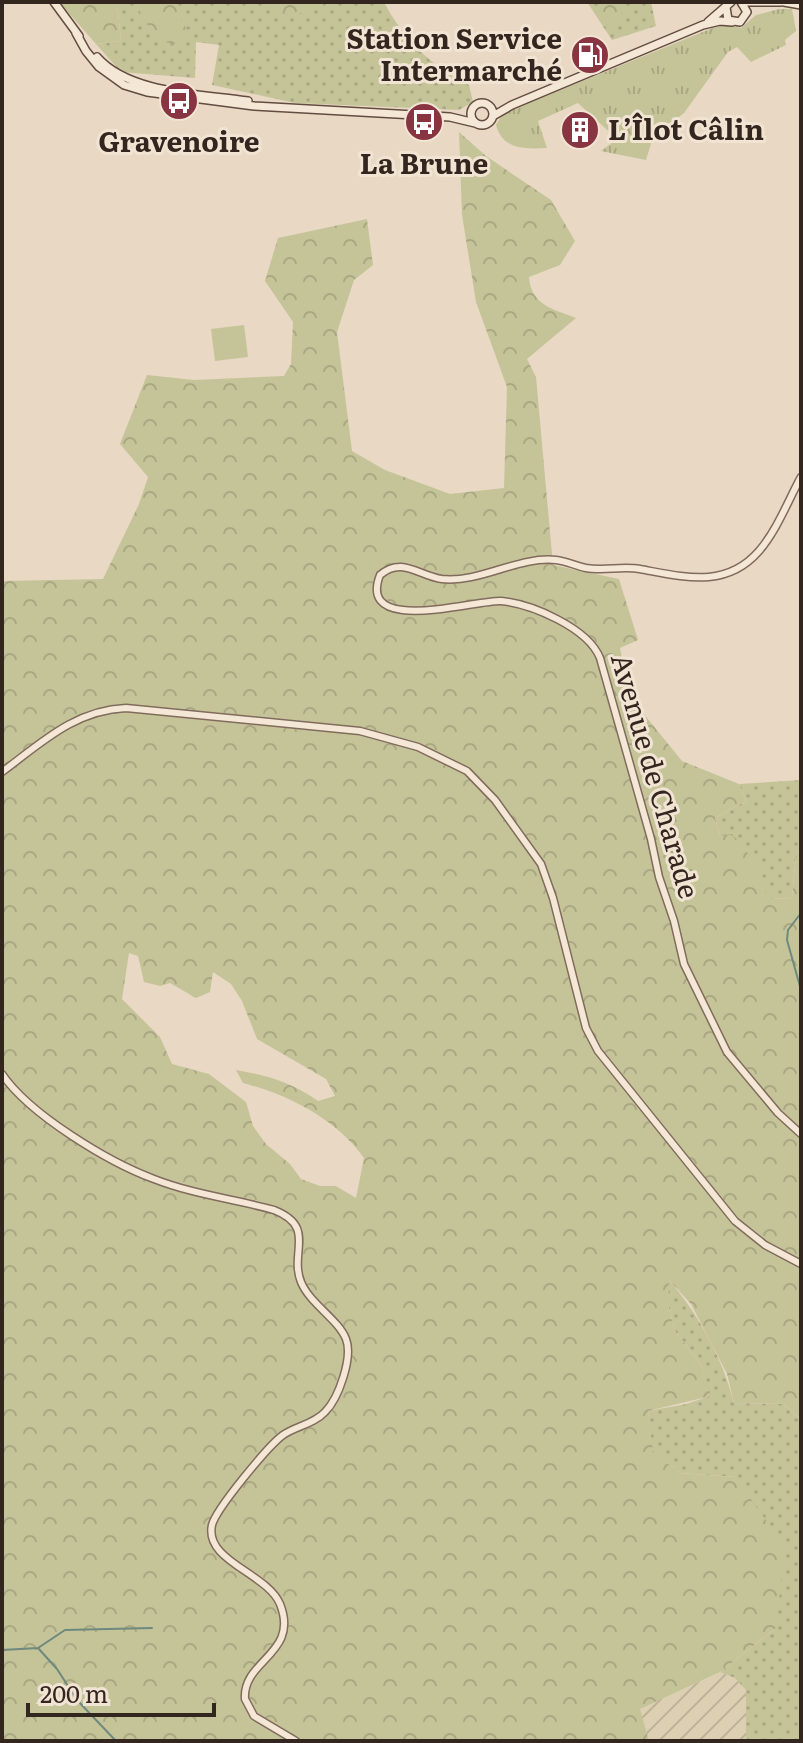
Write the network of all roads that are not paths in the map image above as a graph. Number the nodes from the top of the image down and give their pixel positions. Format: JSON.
{"nodes":[{"id":1,"x":54,"y":2,"type":"edge"},
{"id":2,"x":741,"y":2,"type":"edge"},
{"id":3,"x":782,"y":2,"type":"edge"},
{"id":4,"x":769,"y":3,"type":"edge"},
{"id":5,"x":728,"y":5,"type":"edge"},
{"id":6,"x":801,"y":5,"type":"edge"},
{"id":7,"x":746,"y":16,"type":"junction"},
{"id":8,"x":732,"y":22,"type":"junction"},
{"id":9,"x":703,"y":25,"type":"junction"},
{"id":10,"x":490,"y":105,"type":"junction"},
{"id":11,"x":512,"y":105,"type":"junction"},
{"id":12,"x":471,"y":110,"type":"junction"},
{"id":13,"x":493,"y":116,"type":"junction"},
{"id":14,"x":450,"y":117,"type":"junction"},
{"id":15,"x":475,"y":123,"type":"junction"},
{"id":16,"x":801,"y":477,"type":"edge"},
{"id":17,"x":2,"y":772,"type":"edge"},
{"id":18,"x":2,"y":1074,"type":"edge"},
{"id":19,"x":801,"y":1134,"type":"edge"},
{"id":20,"x":801,"y":1264,"type":"edge"},
{"id":21,"x":296,"y":1741,"type":"edge"}],
"edges":[{"from":1,"to":14,"type":"main road"},
{"from":2,"to":4,"type":"main road"},
{"from":2,"to":7,"type":"main road"},
{"from":3,"to":4,"type":"main road"},
{"from":3,"to":6,"type":"main road"},
{"from":4,"to":7,"type":"main road"},
{"from":5,"to":8,"type":"main road"},
{"from":5,"to":9,"type":"main road"},
{"from":7,"to":8,"type":"main road"},
{"from":8,"to":9,"type":"main road"},
{"from":9,"to":11,"type":"main road"},
{"from":10,"to":11,"type":"main road"},
{"from":10,"to":12,"type":"main road"},
{"from":10,"to":13,"type":"main road"},
{"from":11,"to":13,"type":"main road"},
{"from":12,"to":14,"type":"main road"},
{"from":12,"to":15,"type":"main road"},
{"from":13,"to":15,"type":"main road"},
{"from":14,"to":15,"type":"main road"},
{"from":16,"to":19,"type":"street","name":"Avenue de Charade"},
{"from":17,"to":20,"type":"street"},
{"from":18,"to":21,"type":"street"}]}
